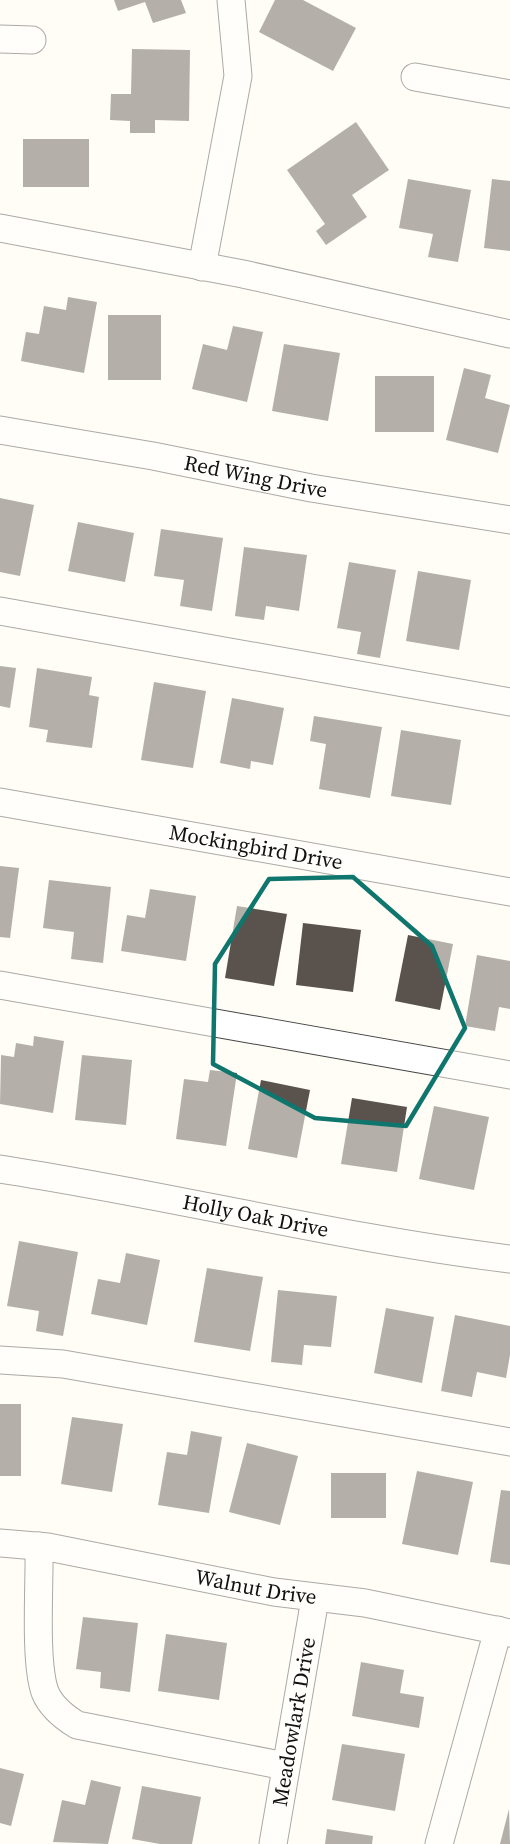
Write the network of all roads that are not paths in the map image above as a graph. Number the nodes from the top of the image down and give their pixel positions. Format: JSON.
{"nodes":[{"id":1,"x":231,"y":0,"type":"edge"},
{"id":2,"x":0,"y":39,"type":"edge"},
{"id":3,"x":32,"y":40,"type":"dead end"},
{"id":4,"x":415,"y":77,"type":"dead end"},
{"id":5,"x":510,"y":94,"type":"edge"},
{"id":6,"x":0,"y":228,"type":"edge"},
{"id":7,"x":201,"y":267,"type":"junction"},
{"id":8,"x":510,"y":334,"type":"edge"},
{"id":9,"x":0,"y":430,"type":"edge"},
{"id":10,"x":510,"y":520,"type":"edge"},
{"id":11,"x":0,"y":611,"type":"edge"},
{"id":12,"x":510,"y":702,"type":"edge"},
{"id":13,"x":0,"y":802,"type":"edge"},
{"id":14,"x":510,"y":892,"type":"edge"},
{"id":15,"x":0,"y":985,"type":"edge"},
{"id":16,"x":510,"y":1075,"type":"edge"},
{"id":17,"x":0,"y":1169,"type":"edge"},
{"id":18,"x":510,"y":1259,"type":"edge"},
{"id":19,"x":0,"y":1360,"type":"edge"},
{"id":20,"x":510,"y":1442,"type":"edge"},
{"id":21,"x":0,"y":1543,"type":"edge"},
{"id":22,"x":39,"y":1546,"type":"junction"},
{"id":23,"x":315,"y":1599,"type":"junction"},
{"id":24,"x":504,"y":1632,"type":"edge"},
{"id":25,"x":285,"y":1766,"type":"junction"},
{"id":26,"x":273,"y":1844,"type":"edge"},
{"id":27,"x":439,"y":1844,"type":"edge"}],
"edges":[{"from":1,"to":7,"type":"street"},
{"from":2,"to":3,"type":"street"},
{"from":4,"to":5,"type":"street"},
{"from":6,"to":7,"type":"street"},
{"from":7,"to":8,"type":"street"},
{"from":9,"to":10,"type":"street","name":"Red Wing Drive"},
{"from":11,"to":12,"type":"street"},
{"from":13,"to":14,"type":"street","name":"Mockingbird Drive"},
{"from":15,"to":16,"type":"street"},
{"from":17,"to":18,"type":"street","name":"Holly Oak Drive"},
{"from":19,"to":20,"type":"street"},
{"from":21,"to":22,"type":"street","name":"Walnut Drive"},
{"from":22,"to":23,"type":"street","name":"Walnut Drive"},
{"from":22,"to":25,"type":"street"},
{"from":23,"to":24,"type":"street","name":"Walnut Drive"},
{"from":23,"to":25,"type":"street","name":"Meadowlark Drive"},
{"from":24,"to":27,"type":"street"},
{"from":25,"to":26,"type":"street","name":"Meadowlark Drive"}]}
